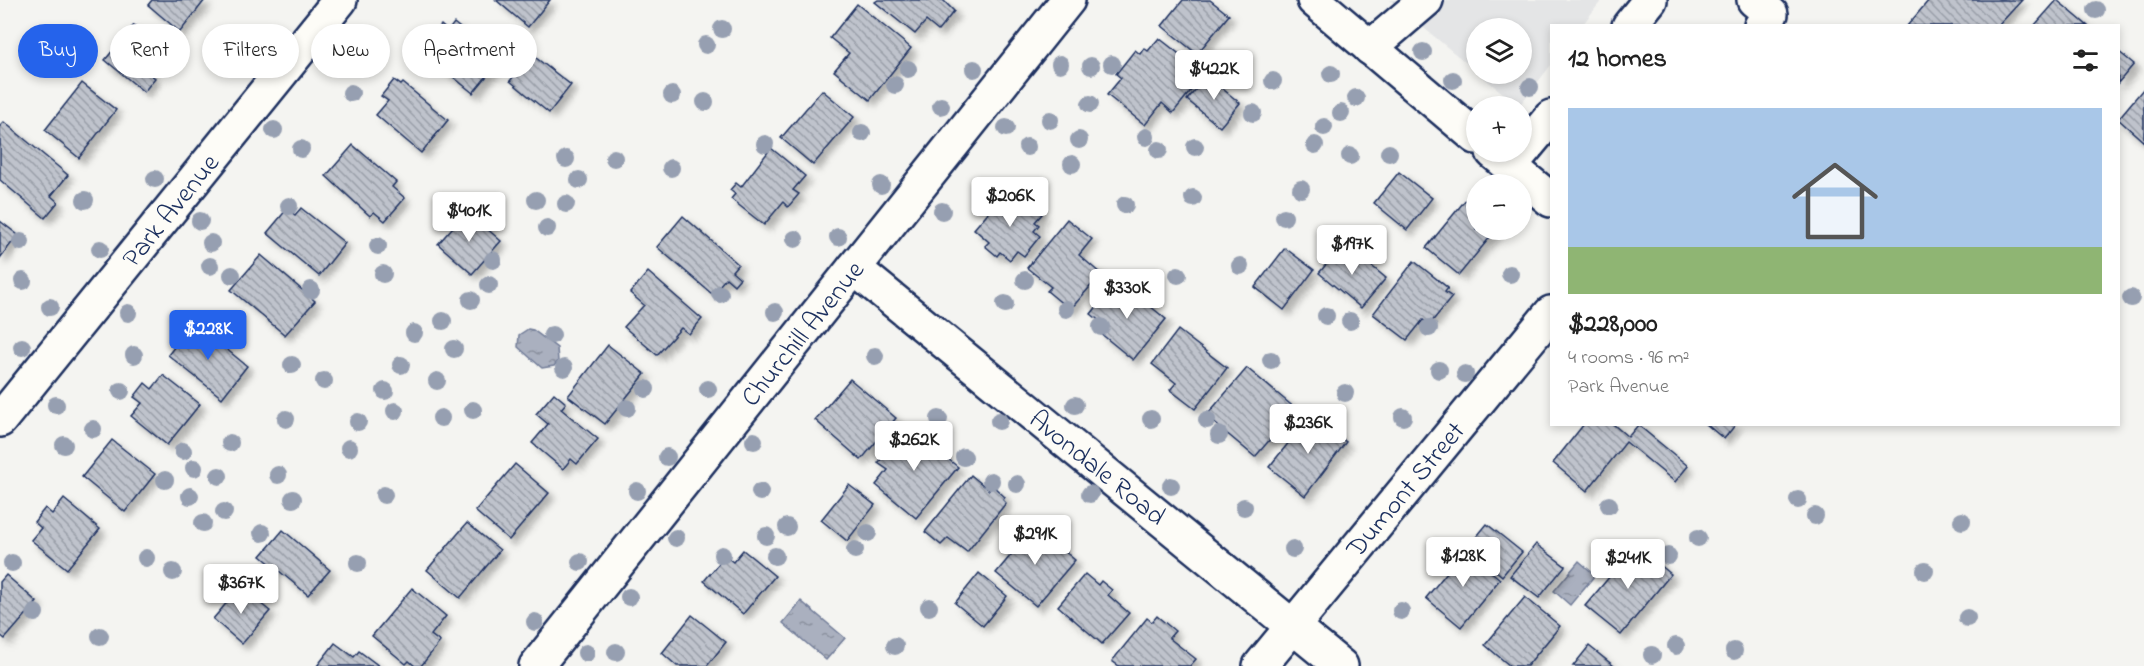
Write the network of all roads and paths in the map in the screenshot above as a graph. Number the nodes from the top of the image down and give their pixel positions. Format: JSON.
{"nodes":[{"id":1,"x":340,"y":0,"type":"edge"},
{"id":2,"x":1068,"y":0,"type":"edge"},
{"id":3,"x":1314,"y":0,"type":"edge"},
{"id":4,"x":1426,"y":0,"type":"edge"},
{"id":5,"x":1650,"y":0,"type":"edge"},
{"id":6,"x":1754,"y":0,"type":"edge"},
{"id":7,"x":1631,"y":24,"type":"edge"},
{"id":8,"x":1763,"y":24,"type":"edge"},
{"id":9,"x":1370,"y":48,"type":"junction"},
{"id":10,"x":1550,"y":118,"type":"edge"},
{"id":11,"x":1466,"y":129,"type":"edge"},
{"id":12,"x":1532,"y":133,"type":"edge"},
{"id":13,"x":1506,"y":162,"type":"edge"},
{"id":14,"x":1550,"y":200,"type":"edge"},
{"id":15,"x":854,"y":268,"type":"junction"},
{"id":16,"x":1550,"y":314,"type":"edge"},
{"id":17,"x":0,"y":420,"type":"edge"},
{"id":18,"x":1292,"y":626,"type":"junction"},
{"id":19,"x":536,"y":666,"type":"edge"},
{"id":20,"x":1260,"y":666,"type":"edge"},
{"id":21,"x":1341,"y":666,"type":"edge"}],
"edges":[{"from":1,"to":17,"type":"street","name":"Park Avenue"},
{"from":2,"to":15,"type":"street","name":"Churchill Avenue"},
{"from":3,"to":9,"type":"street"},
{"from":4,"to":9,"type":"street"},
{"from":5,"to":7,"type":"street"},
{"from":6,"to":8,"type":"street"},
{"from":9,"to":11,"type":"street"},
{"from":10,"to":12,"type":"street"},
{"from":13,"to":14,"type":"street"},
{"from":15,"to":18,"type":"street","name":"Avondale Road"},
{"from":15,"to":19,"type":"street","name":"Churchill Avenue"},
{"from":16,"to":18,"type":"street","name":"Dumont Street"},
{"from":18,"to":20,"type":"street","name":"Dumont Street"},
{"from":18,"to":21,"type":"street","name":"Avondale Road"}]}
